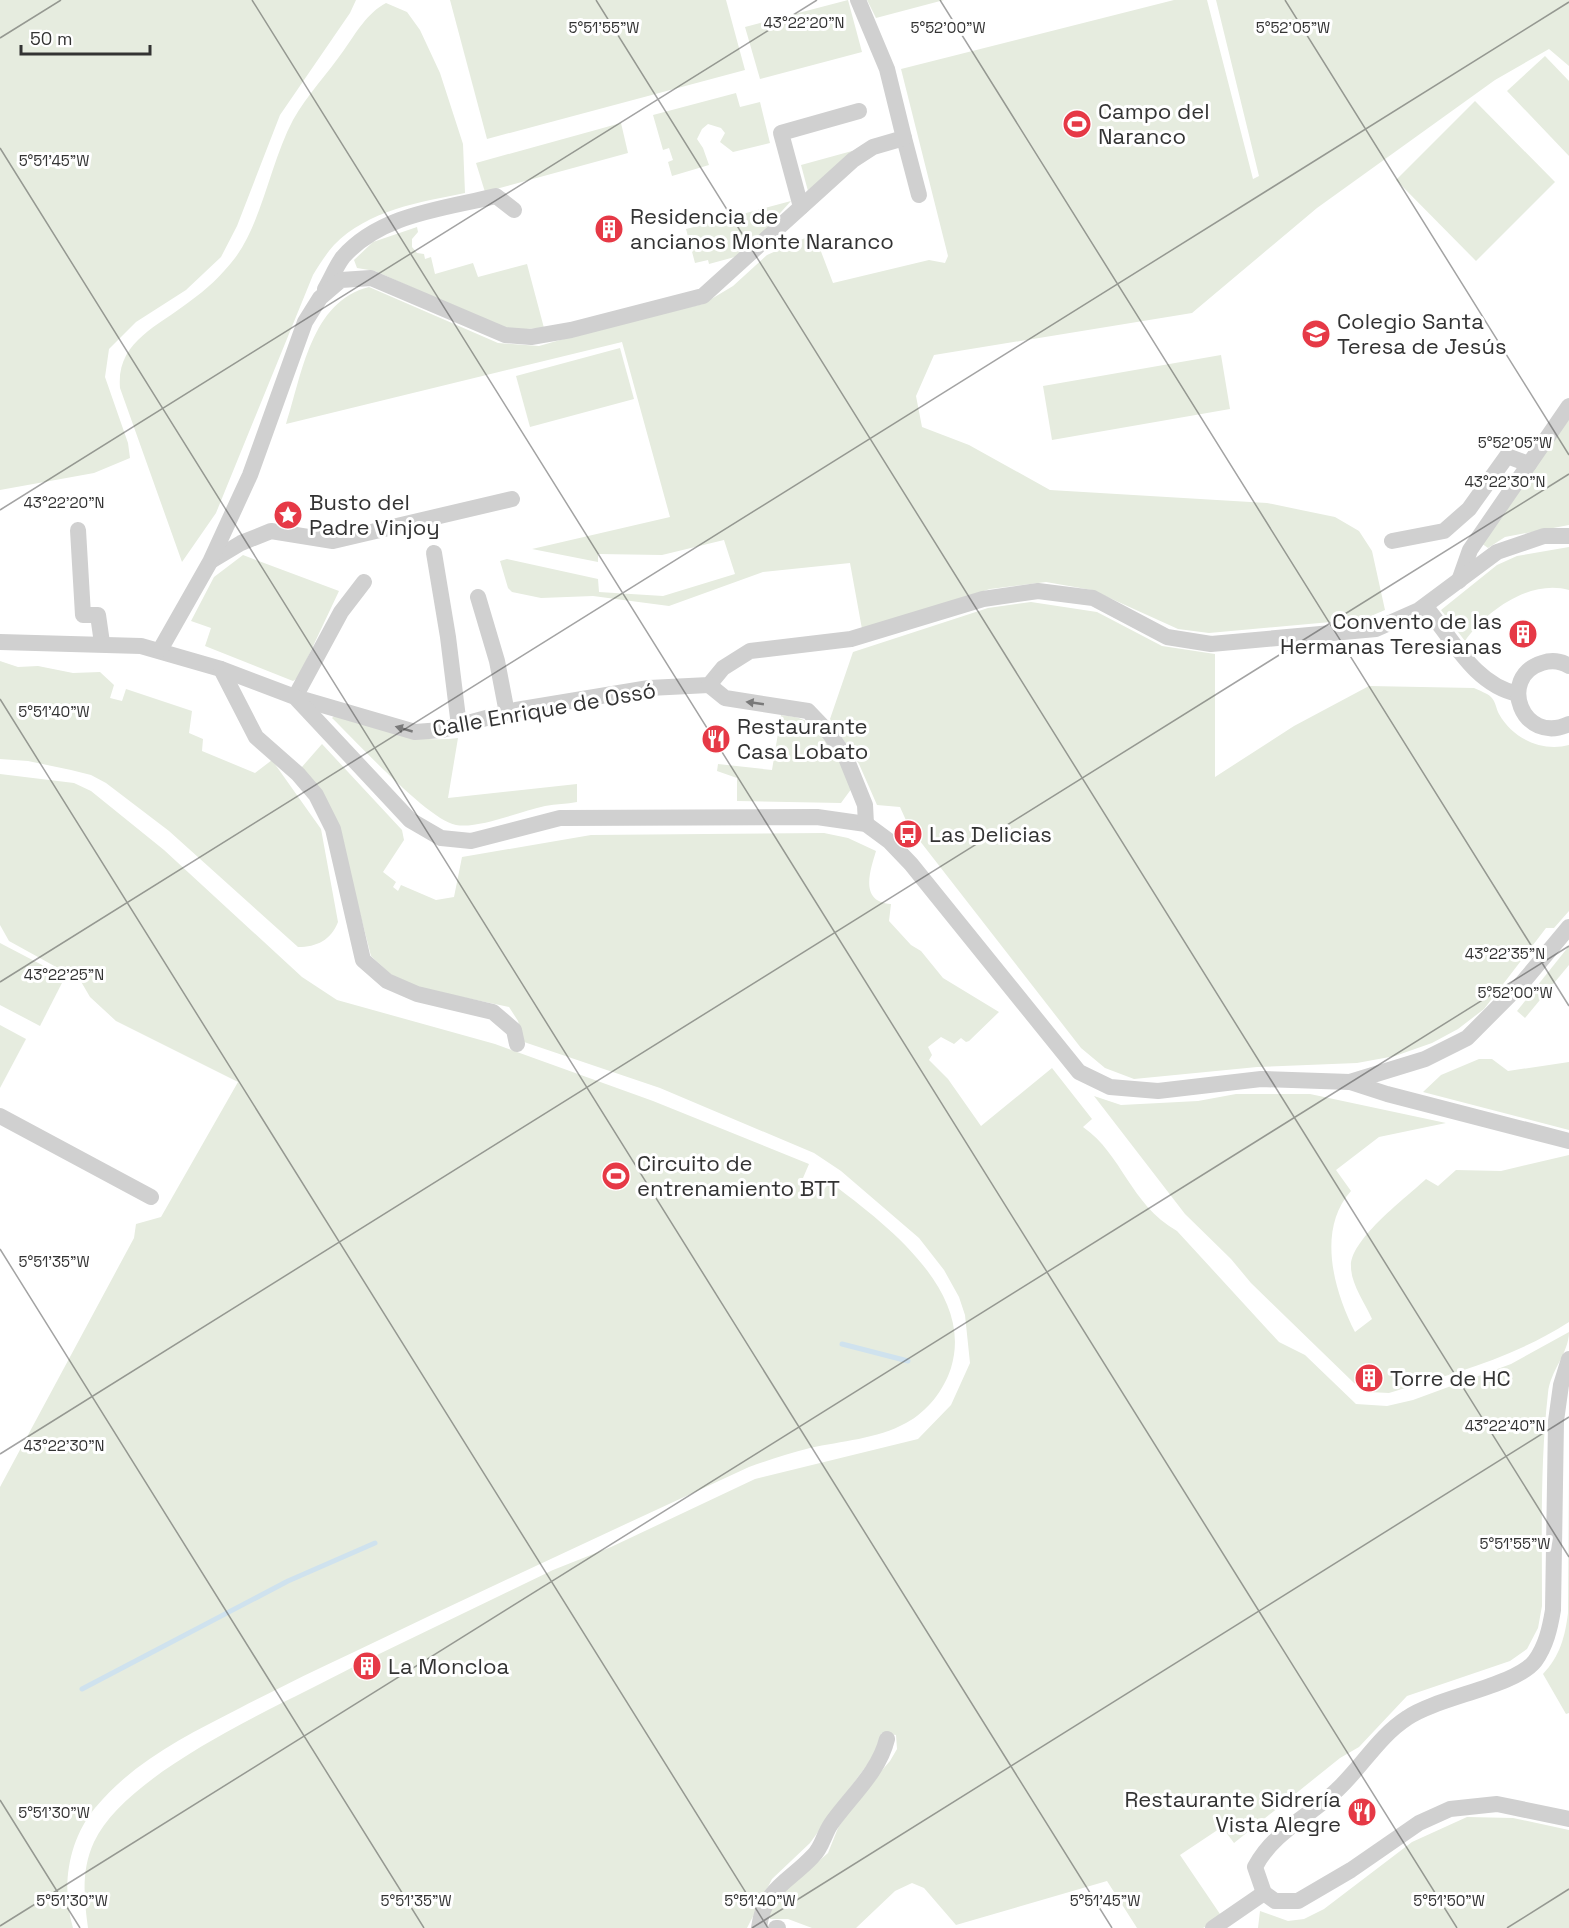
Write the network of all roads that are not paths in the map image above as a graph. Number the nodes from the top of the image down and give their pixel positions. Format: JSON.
{"nodes":[{"id":1,"x":858,"y":0,"type":"edge"},
{"id":2,"x":859,"y":111,"type":"dead end"},
{"id":3,"x":904,"y":138,"type":"junction"},
{"id":4,"x":918,"y":195,"type":"dead end"},
{"id":5,"x":801,"y":207,"type":"junction"},
{"id":6,"x":514,"y":210,"type":"dead end"},
{"id":7,"x":320,"y":298,"type":"junction"},
{"id":8,"x":1569,"y":406,"type":"edge"},
{"id":9,"x":1529,"y":464,"type":"junction"},
{"id":10,"x":512,"y":499,"type":"dead end"},
{"id":11,"x":78,"y":530,"type":"dead end"},
{"id":12,"x":1569,"y":536,"type":"edge"},
{"id":13,"x":1392,"y":541,"type":"dead end"},
{"id":14,"x":434,"y":553,"type":"dead end"},
{"id":15,"x":210,"y":562,"type":"junction"},
{"id":16,"x":1459,"y":581,"type":"junction"},
{"id":17,"x":364,"y":582,"type":"dead end"},
{"id":18,"x":478,"y":597,"type":"dead end"},
{"id":19,"x":1425,"y":606,"type":"junction"},
{"id":20,"x":0,"y":642,"type":"edge"},
{"id":21,"x":102,"y":643,"type":"junction"},
{"id":22,"x":160,"y":650,"type":"junction"},
{"id":23,"x":1569,"y":666,"type":"edge"},
{"id":24,"x":221,"y":669,"type":"junction"},
{"id":25,"x":709,"y":685,"type":"junction"},
{"id":26,"x":1518,"y":694,"type":"junction"},
{"id":27,"x":295,"y":697,"type":"junction"},
{"id":28,"x":507,"y":713,"type":"junction"},
{"id":29,"x":1569,"y":724,"type":"edge"},
{"id":30,"x":459,"y":726,"type":"junction"},
{"id":31,"x":866,"y":824,"type":"junction"},
{"id":32,"x":1569,"y":927,"type":"edge"},
{"id":33,"x":517,"y":1044,"type":"dead end"},
{"id":34,"x":1350,"y":1082,"type":"junction"},
{"id":35,"x":0,"y":1116,"type":"edge"},
{"id":36,"x":1569,"y":1141,"type":"edge"},
{"id":37,"x":151,"y":1197,"type":"dead end"},
{"id":38,"x":1569,"y":1359,"type":"edge"},
{"id":39,"x":887,"y":1739,"type":"dead end"},
{"id":40,"x":1569,"y":1819,"type":"edge"},
{"id":41,"x":1264,"y":1893,"type":"junction"},
{"id":42,"x":759,"y":1928,"type":"edge"},
{"id":43,"x":1213,"y":1928,"type":"edge"}],
"edges":[{"from":1,"to":3,"type":"street"},
{"from":2,"to":5,"type":"street"},
{"from":3,"to":4,"type":"street"},
{"from":3,"to":5,"type":"street"},
{"from":5,"to":7,"type":"street"},
{"from":6,"to":7,"type":"street"},
{"from":7,"to":15,"type":"street"},
{"from":8,"to":9,"type":"street"},
{"from":9,"to":13,"type":"street"},
{"from":9,"to":16,"type":"street"},
{"from":10,"to":15,"type":"street"},
{"from":11,"to":21,"type":"street"},
{"from":12,"to":16,"type":"street"},
{"from":14,"to":30,"type":"street"},
{"from":15,"to":22,"type":"street"},
{"from":16,"to":19,"type":"street"},
{"from":17,"to":27,"type":"street"},
{"from":18,"to":28,"type":"street"},
{"from":19,"to":25,"type":"street"},
{"from":19,"to":26,"type":"street"},
{"from":20,"to":21,"type":"street","name":"Calle Enrique de Ossó"},
{"from":21,"to":22,"type":"street","name":"Calle Enrique de Ossó"},
{"from":22,"to":24,"type":"street","name":"Calle Enrique de Ossó"},
{"from":23,"to":26,"type":"street"},
{"from":24,"to":27,"type":"street","name":"Calle Enrique de Ossó"},
{"from":24,"to":33,"type":"street"},
{"from":25,"to":28,"type":"street","name":"Calle Enrique de Ossó"},
{"from":31,"to":25,"type":"street","one_way":true},
{"from":26,"to":29,"type":"street"},
{"from":30,"to":27,"type":"street","name":"Calle Enrique de Ossó","one_way":true},
{"from":27,"to":31,"type":"street"},
{"from":28,"to":30,"type":"street","name":"Calle Enrique de Ossó"},
{"from":31,"to":34,"type":"street"},
{"from":32,"to":34,"type":"street"},
{"from":34,"to":36,"type":"street"},
{"from":35,"to":37,"type":"street"},
{"from":38,"to":41,"type":"street"},
{"from":39,"to":42,"type":"street"},
{"from":40,"to":41,"type":"street"},
{"from":41,"to":43,"type":"street"}]}
